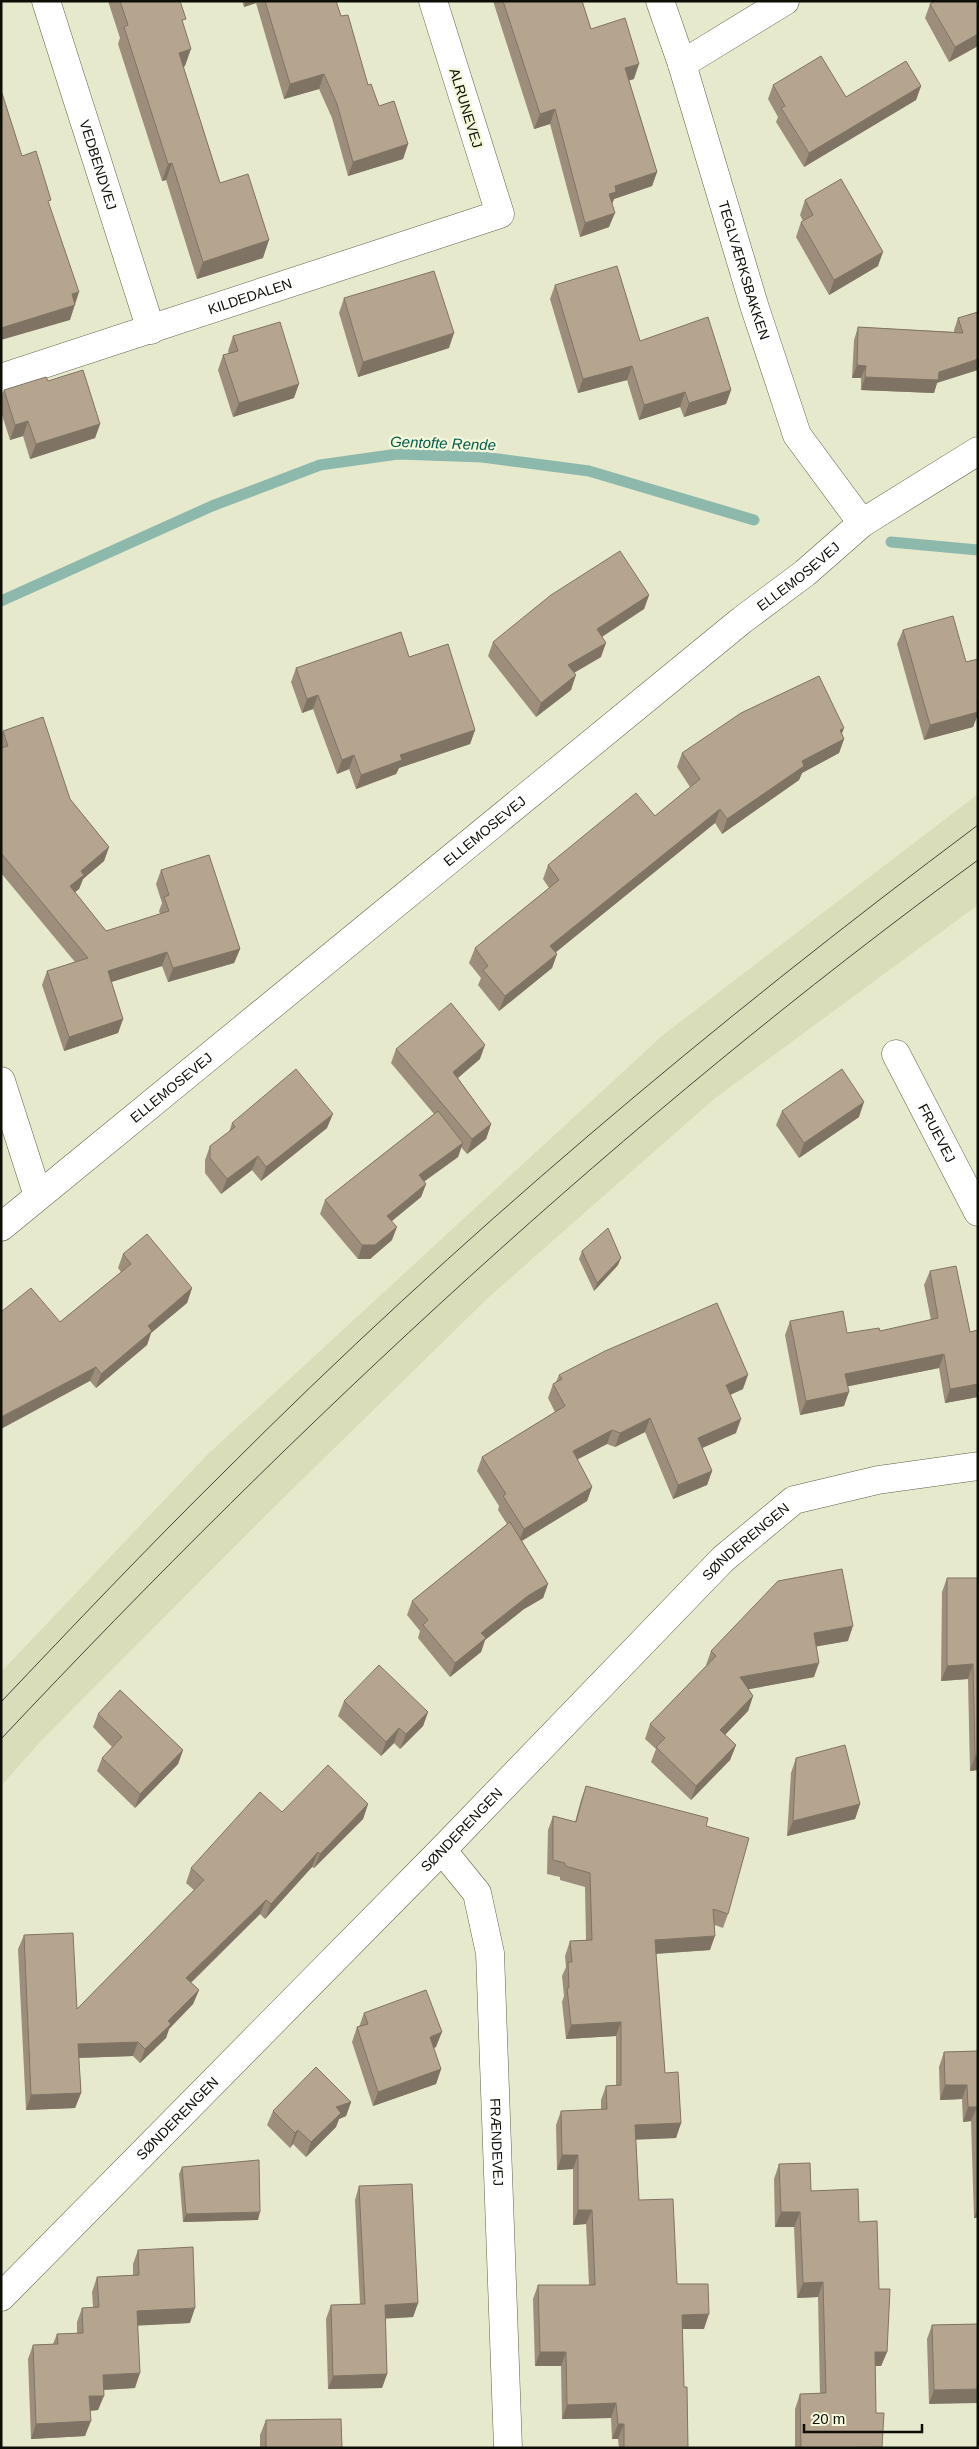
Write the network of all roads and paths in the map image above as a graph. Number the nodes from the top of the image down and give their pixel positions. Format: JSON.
{"nodes":[{"id":1,"x":46,"y":1,"type":"edge"},
{"id":2,"x":433,"y":1,"type":"edge"},
{"id":3,"x":660,"y":1,"type":"edge"},
{"id":4,"x":785,"y":1,"type":"edge"},
{"id":5,"x":682,"y":64,"type":"junction"},
{"id":6,"x":500,"y":214,"type":"joint"},
{"id":7,"x":151,"y":330,"type":"junction"},
{"id":8,"x":1,"y":378,"type":"edge"},
{"id":9,"x":978,"y":451,"type":"edge"},
{"id":10,"x":862,"y":523,"type":"junction"},
{"id":11,"x":896,"y":1054,"type":"dead end"},
{"id":12,"x":1,"y":1081,"type":"edge"},
{"id":13,"x":38,"y":1196,"type":"junction"},
{"id":14,"x":978,"y":1212,"type":"edge"},
{"id":15,"x":1,"y":1227,"type":"edge"},
{"id":16,"x":978,"y":1466,"type":"edge"},
{"id":17,"x":442,"y":1850,"type":"junction"},
{"id":18,"x":1,"y":2297,"type":"edge"},
{"id":19,"x":508,"y":2448,"type":"edge"}],
"edges":[{"from":1,"to":7,"type":"street","name":"VEDBENDVEJ"},
{"from":2,"to":6,"type":"street","name":"ALRUNEVEJ"},
{"from":3,"to":5,"type":"street","name":"TEGLVÆRKSBAKKEN"},
{"from":4,"to":5,"type":"street"},
{"from":5,"to":10,"type":"street","name":"TEGLVÆRKSBAKKEN"},
{"from":6,"to":7,"type":"street","name":"KILDEDALEN"},
{"from":7,"to":8,"type":"street","name":"KILDEDALEN"},
{"from":9,"to":10,"type":"street","name":"ELLEMOSEVEJ"},
{"from":10,"to":13,"type":"street","name":"ELLEMOSEVEJ"},
{"from":11,"to":14,"type":"street","name":"FRUEVEJ"},
{"from":12,"to":13,"type":"street"},
{"from":13,"to":15,"type":"street","name":"ELLEMOSEVEJ"},
{"from":16,"to":17,"type":"street","name":"SØNDERENGEN"},
{"from":17,"to":18,"type":"street","name":"SØNDERENGEN"},
{"from":17,"to":19,"type":"street","name":"FRÆNDEVEJ"}]}
